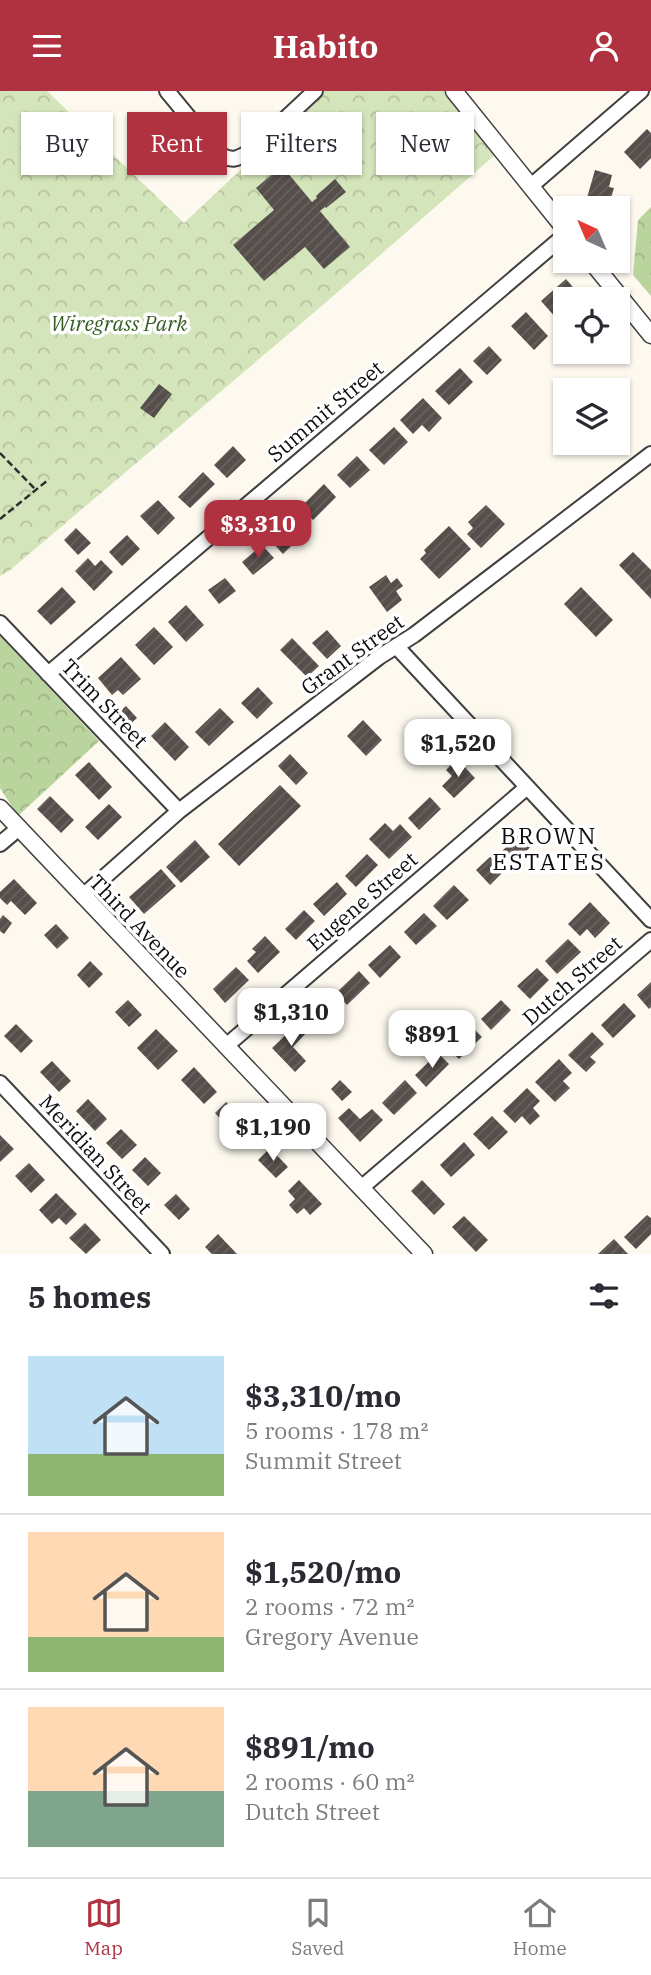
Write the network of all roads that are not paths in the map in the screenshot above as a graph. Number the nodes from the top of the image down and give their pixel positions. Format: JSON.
{"nodes":[{"id":1,"x":167,"y":91,"type":"edge"},
{"id":2,"x":315,"y":91,"type":"edge"},
{"id":3,"x":454,"y":91,"type":"edge"},
{"id":4,"x":640,"y":91,"type":"edge"},
{"id":5,"x":531,"y":186,"type":"junction"},
{"id":6,"x":553,"y":214,"type":"edge"},
{"id":7,"x":553,"y":245,"type":"edge"},
{"id":8,"x":601,"y":273,"type":"edge"},
{"id":9,"x":651,"y":335,"type":"edge"},
{"id":10,"x":651,"y":454,"type":"edge"},
{"id":11,"x":0,"y":623,"type":"edge"},
{"id":12,"x":396,"y":646,"type":"junction"},
{"id":13,"x":48,"y":674,"type":"junction"},
{"id":14,"x":527,"y":787,"type":"junction"},
{"id":15,"x":0,"y":808,"type":"edge"},
{"id":16,"x":179,"y":811,"type":"junction"},
{"id":17,"x":19,"y":828,"type":"junction"},
{"id":18,"x":0,"y":844,"type":"edge"},
{"id":19,"x":83,"y":896,"type":"junction"},
{"id":20,"x":651,"y":920,"type":"edge"},
{"id":21,"x":651,"y":940,"type":"edge"},
{"id":22,"x":226,"y":1047,"type":"junction"},
{"id":23,"x":0,"y":1083,"type":"edge"},
{"id":24,"x":361,"y":1188,"type":"junction"},
{"id":25,"x":162,"y":1254,"type":"edge"},
{"id":26,"x":424,"y":1254,"type":"edge"}],
"edges":[{"from":1,"to":2,"type":"street"},
{"from":3,"to":5,"type":"street"},
{"from":4,"to":5,"type":"street"},
{"from":5,"to":6,"type":"street"},
{"from":7,"to":13,"type":"street","name":"Summit Street"},
{"from":8,"to":9,"type":"street"},
{"from":10,"to":12,"type":"street","name":"Grant Street"},
{"from":11,"to":13,"type":"street","name":"Trim Street"},
{"from":12,"to":14,"type":"street"},
{"from":12,"to":16,"type":"street","name":"Grant Street"},
{"from":13,"to":16,"type":"street","name":"Trim Street"},
{"from":14,"to":20,"type":"street"},
{"from":14,"to":22,"type":"street","name":"Eugene Street"},
{"from":15,"to":17,"type":"street","name":"Third Avenue"},
{"from":16,"to":19,"type":"street","name":"Grant Street"},
{"from":17,"to":18,"type":"street"},
{"from":17,"to":19,"type":"street","name":"Third Avenue"},
{"from":19,"to":22,"type":"street","name":"Third Avenue"},
{"from":21,"to":24,"type":"street","name":"Dutch Street"},
{"from":22,"to":24,"type":"street","name":"Third Avenue"},
{"from":23,"to":25,"type":"street","name":"Meridian Street"},
{"from":24,"to":26,"type":"street","name":"Third Avenue"}]}
